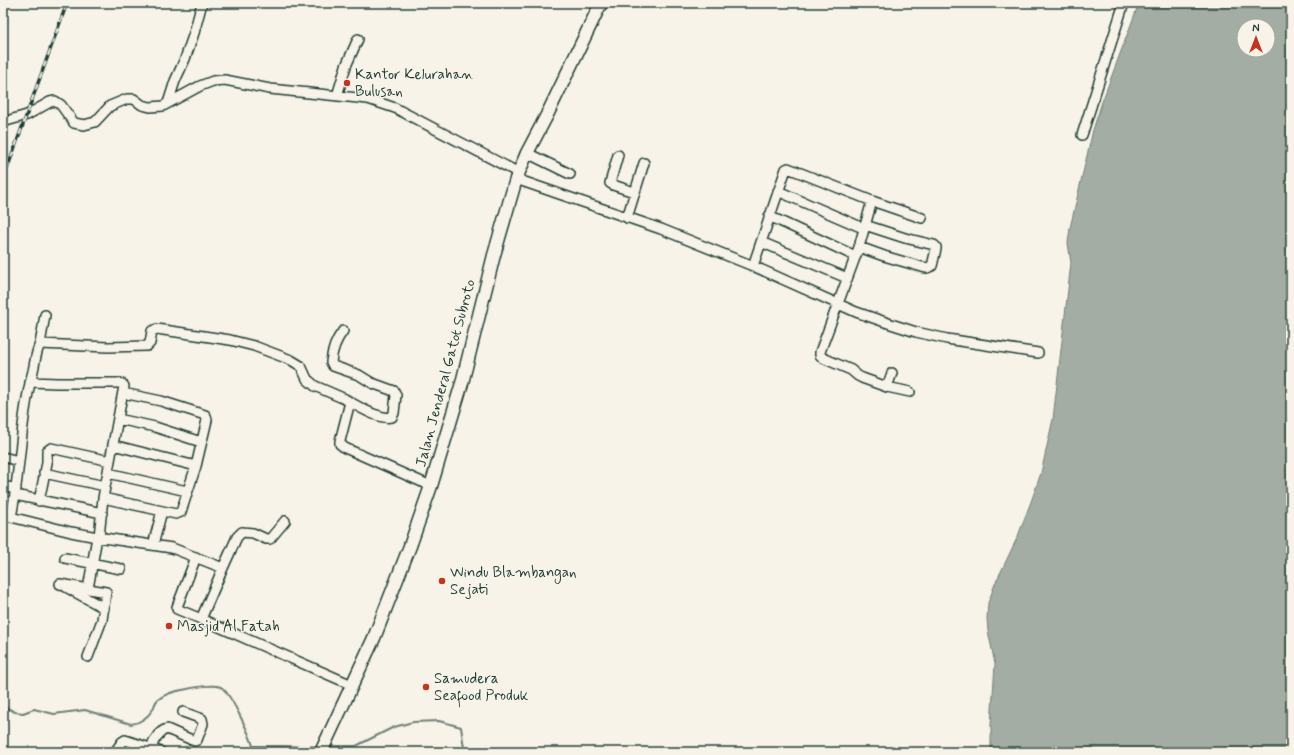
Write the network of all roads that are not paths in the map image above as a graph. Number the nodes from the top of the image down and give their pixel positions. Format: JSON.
{"nodes":[{"id":1,"x":202,"y":3,"type":"edge"},
{"id":2,"x":601,"y":3,"type":"edge"},
{"id":3,"x":1124,"y":3,"type":"edge"},
{"id":4,"x":358,"y":39,"type":"dead end"},
{"id":5,"x":337,"y":96,"type":"junction"},
{"id":6,"x":168,"y":103,"type":"junction"},
{"id":7,"x":3,"y":122,"type":"edge"},
{"id":8,"x":1082,"y":135,"type":"dead end"},
{"id":9,"x":526,"y":153,"type":"junction"},
{"id":10,"x":618,"y":155,"type":"dead end"},
{"id":11,"x":644,"y":162,"type":"dead end"},
{"id":12,"x":570,"y":174,"type":"dead end"},
{"id":13,"x":517,"y":176,"type":"junction"},
{"id":14,"x":778,"y":191,"type":"junction"},
{"id":15,"x":634,"y":192,"type":"junction"},
{"id":16,"x":872,"y":201,"type":"junction"},
{"id":17,"x":769,"y":216,"type":"junction"},
{"id":18,"x":627,"y":218,"type":"junction"},
{"id":19,"x":922,"y":218,"type":"dead end"},
{"id":20,"x":864,"y":226,"type":"junction"},
{"id":21,"x":761,"y":242,"type":"junction"},
{"id":22,"x":857,"y":251,"type":"junction"},
{"id":23,"x":753,"y":266,"type":"junction"},
{"id":24,"x":847,"y":278,"type":"junction"},
{"id":25,"x":838,"y":303,"type":"junction"},
{"id":26,"x":45,"y":315,"type":"dead end"},
{"id":27,"x":343,"y":331,"type":"dead end"},
{"id":28,"x":40,"y":344,"type":"junction"},
{"id":29,"x":1038,"y":353,"type":"dead end"},
{"id":30,"x":892,"y":373,"type":"dead end"},
{"id":31,"x":30,"y":382,"type":"junction"},
{"id":32,"x":887,"y":387,"type":"junction"},
{"id":33,"x":910,"y":392,"type":"dead end"},
{"id":34,"x":123,"y":393,"type":"junction"},
{"id":35,"x":350,"y":402,"type":"junction"},
{"id":36,"x":118,"y":419,"type":"junction"},
{"id":37,"x":201,"y":442,"type":"junction"},
{"id":38,"x":113,"y":446,"type":"junction"},
{"id":39,"x":3,"y":457,"type":"edge"},
{"id":40,"x":110,"y":460,"type":"junction"},
{"id":41,"x":19,"y":461,"type":"junction"},
{"id":42,"x":196,"y":466,"type":"junction"},
{"id":43,"x":44,"y":473,"type":"junction"},
{"id":44,"x":108,"y":473,"type":"junction"},
{"id":45,"x":3,"y":486,"type":"edge"},
{"id":46,"x":105,"y":486,"type":"junction"},
{"id":47,"x":431,"y":486,"type":"junction"},
{"id":48,"x":187,"y":491,"type":"junction"},
{"id":49,"x":16,"y":492,"type":"junction"},
{"id":50,"x":103,"y":498,"type":"junction"},
{"id":51,"x":39,"y":501,"type":"junction"},
{"id":52,"x":162,"y":511,"type":"junction"},
{"id":53,"x":102,"y":513,"type":"junction"},
{"id":54,"x":7,"y":516,"type":"edge"},
{"id":55,"x":285,"y":521,"type":"dead end"},
{"id":56,"x":98,"y":537,"type":"junction"},
{"id":57,"x":153,"y":545,"type":"junction"},
{"id":58,"x":196,"y":557,"type":"junction"},
{"id":59,"x":65,"y":558,"type":"dead end"},
{"id":60,"x":92,"y":564,"type":"junction"},
{"id":61,"x":223,"y":568,"type":"junction"},
{"id":62,"x":121,"y":569,"type":"dead end"},
{"id":63,"x":88,"y":588,"type":"junction"},
{"id":64,"x":104,"y":608,"type":"junction"},
{"id":65,"x":201,"y":619,"type":"junction"},
{"id":66,"x":88,"y":657,"type":"dead end"},
{"id":67,"x":352,"y":685,"type":"junction"},
{"id":68,"x":183,"y":712,"type":"dead end"},
{"id":69,"x":323,"y":748,"type":"edge"},
{"id":70,"x":157,"y":751,"type":"edge"},
{"id":71,"x":115,"y":752,"type":"edge"}],
"edges":[{"from":1,"to":6,"type":"street"},
{"from":2,"to":9,"type":"highway","name":"Jalan Jenderal Gatot Subroto"},
{"from":3,"to":8,"type":"street"},
{"from":4,"to":5,"type":"street"},
{"from":5,"to":6,"type":"street"},
{"from":5,"to":13,"type":"street"},
{"from":6,"to":7,"type":"street"},
{"from":9,"to":12,"type":"street"},
{"from":9,"to":13,"type":"highway","name":"Jalan Jenderal Gatot Subroto"},
{"from":10,"to":15,"type":"street"},
{"from":11,"to":15,"type":"street"},
{"from":13,"to":18,"type":"street"},
{"from":13,"to":47,"type":"highway","name":"Jalan Jenderal Gatot Subroto"},
{"from":14,"to":16,"type":"street"},
{"from":14,"to":17,"type":"street"},
{"from":14,"to":20,"type":"street"},
{"from":15,"to":18,"type":"street"},
{"from":16,"to":19,"type":"street"},
{"from":16,"to":20,"type":"street"},
{"from":17,"to":21,"type":"street"},
{"from":17,"to":22,"type":"street"},
{"from":18,"to":23,"type":"street"},
{"from":20,"to":22,"type":"street"},
{"from":20,"to":22,"type":"street"},
{"from":21,"to":23,"type":"street"},
{"from":21,"to":24,"type":"street"},
{"from":22,"to":24,"type":"street"},
{"from":23,"to":25,"type":"street"},
{"from":24,"to":25,"type":"street"},
{"from":25,"to":29,"type":"street"},
{"from":25,"to":32,"type":"street"},
{"from":26,"to":28,"type":"street"},
{"from":27,"to":35,"type":"street"},
{"from":28,"to":31,"type":"street"},
{"from":28,"to":35,"type":"street"},
{"from":30,"to":32,"type":"street"},
{"from":31,"to":34,"type":"street"},
{"from":31,"to":41,"type":"street"},
{"from":32,"to":33,"type":"street"},
{"from":34,"to":36,"type":"street"},
{"from":34,"to":37,"type":"street"},
{"from":35,"to":47,"type":"street"},
{"from":36,"to":37,"type":"street"},
{"from":36,"to":38,"type":"street"},
{"from":37,"to":42,"type":"street"},
{"from":38,"to":40,"type":"street"},
{"from":38,"to":42,"type":"street"},
{"from":39,"to":41,"type":"street"},
{"from":40,"to":43,"type":"street"},
{"from":40,"to":44,"type":"street"},
{"from":41,"to":49,"type":"street"},
{"from":42,"to":48,"type":"street"},
{"from":43,"to":46,"type":"street"},
{"from":43,"to":51,"type":"street"},
{"from":44,"to":46,"type":"street"},
{"from":44,"to":48,"type":"street"},
{"from":45,"to":49,"type":"street"},
{"from":46,"to":50,"type":"street"},
{"from":47,"to":67,"type":"highway","name":"Jalan Jenderal Gatot Subroto"},
{"from":48,"to":52,"type":"street"},
{"from":49,"to":51,"type":"street"},
{"from":49,"to":54,"type":"street"},
{"from":50,"to":52,"type":"street"},
{"from":50,"to":53,"type":"street"},
{"from":51,"to":53,"type":"street"},
{"from":52,"to":57,"type":"street"},
{"from":53,"to":56,"type":"street"},
{"from":54,"to":56,"type":"street"},
{"from":55,"to":61,"type":"street"},
{"from":56,"to":57,"type":"street"},
{"from":56,"to":60,"type":"street"},
{"from":57,"to":58,"type":"street"},
{"from":58,"to":61,"type":"street"},
{"from":58,"to":65,"type":"street"},
{"from":59,"to":60,"type":"street"},
{"from":60,"to":62,"type":"street"},
{"from":60,"to":63,"type":"street"},
{"from":61,"to":65,"type":"street"},
{"from":63,"to":64,"type":"street"},
{"from":63,"to":64,"type":"street"},
{"from":64,"to":66,"type":"street"},
{"from":65,"to":67,"type":"street"},
{"from":67,"to":69,"type":"highway","name":"Jalan Jenderal Gatot Subroto"},
{"from":68,"to":70,"type":"street"},
{"from":70,"to":71,"type":"street"}]}
